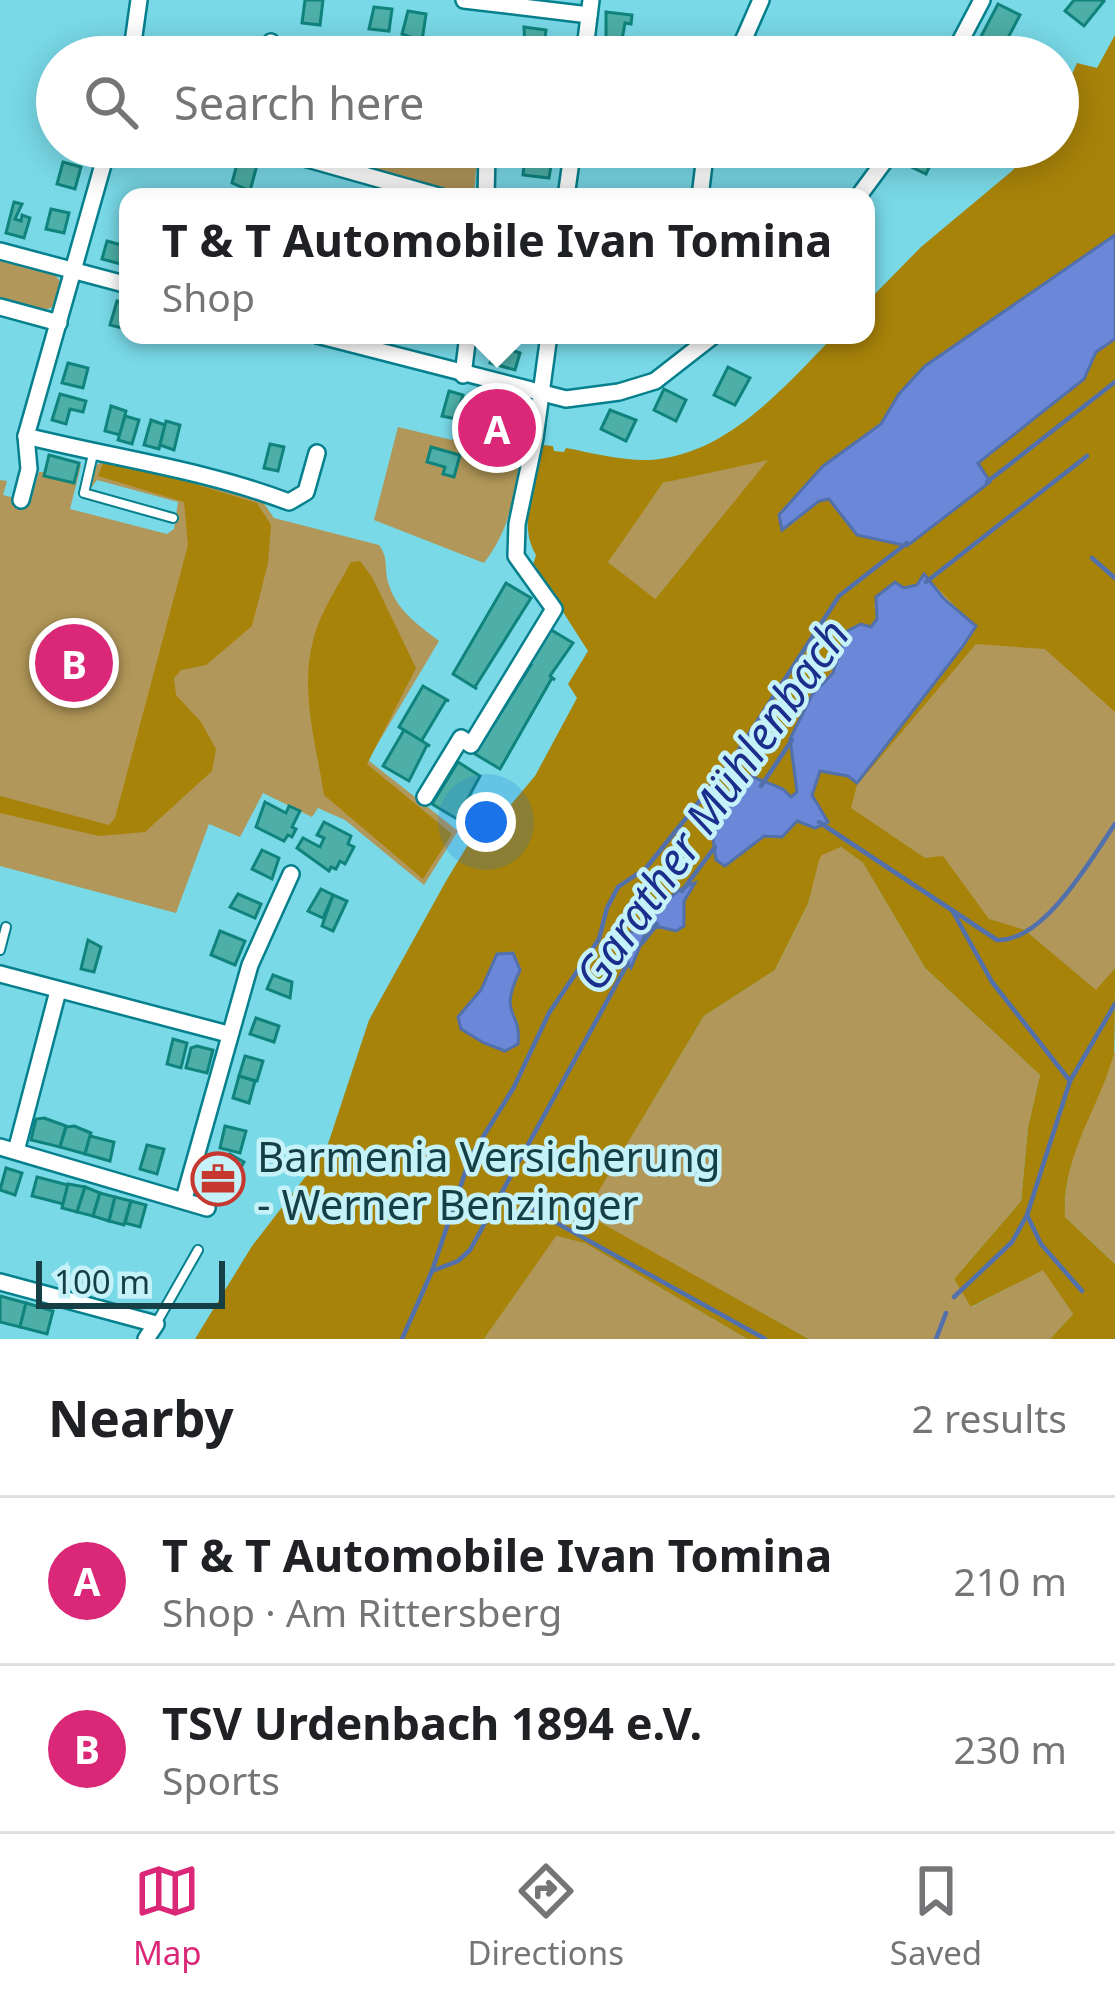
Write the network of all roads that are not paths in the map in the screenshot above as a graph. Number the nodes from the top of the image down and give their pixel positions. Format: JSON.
{"nodes":[{"id":1,"x":140,"y":0,"type":"edge"},
{"id":2,"x":464,"y":0,"type":"edge"},
{"id":3,"x":761,"y":0,"type":"edge"},
{"id":4,"x":982,"y":0,"type":"edge"},
{"id":5,"x":590,"y":8,"type":"edge"},
{"id":6,"x":134,"y":36,"type":"edge"},
{"id":7,"x":745,"y":36,"type":"edge"},
{"id":8,"x":963,"y":36,"type":"edge"},
{"id":9,"x":102,"y":168,"type":"edge"},
{"id":10,"x":339,"y":168,"type":"edge"},
{"id":11,"x":410,"y":188,"type":"edge"},
{"id":12,"x":0,"y":251,"type":"edge"},
{"id":13,"x":74,"y":271,"type":"junction"},
{"id":14,"x":119,"y":283,"type":"edge"},
{"id":15,"x":0,"y":307,"type":"edge"},
{"id":16,"x":59,"y":323,"type":"junction"},
{"id":17,"x":350,"y":344,"type":"edge"},
{"id":18,"x":467,"y":344,"type":"edge"},
{"id":19,"x":548,"y":344,"type":"edge"},
{"id":20,"x":702,"y":344,"type":"edge"},
{"id":21,"x":463,"y":375,"type":"junction"},
{"id":22,"x":541,"y":395,"type":"junction"},
{"id":23,"x":26,"y":436,"type":"junction"},
{"id":24,"x":94,"y":453,"type":"junction"},
{"id":25,"x":317,"y":453,"type":"dead end"},
{"id":26,"x":21,"y":500,"type":"dead end"},
{"id":27,"x":173,"y":518,"type":"dead end"},
{"id":28,"x":425,"y":797,"type":"dead end"},
{"id":29,"x":291,"y":874,"type":"dead end"},
{"id":30,"x":6,"y":927,"type":"dead end"},
{"id":31,"x":0,"y":950,"type":"edge"},
{"id":32,"x":0,"y":974,"type":"edge"},
{"id":33,"x":58,"y":991,"type":"junction"},
{"id":34,"x":228,"y":1034,"type":"junction"},
{"id":35,"x":8,"y":1149,"type":"edge"},
{"id":36,"x":184,"y":1199,"type":"junction"},
{"id":37,"x":207,"y":1208,"type":"dead end"},
{"id":38,"x":198,"y":1250,"type":"dead end"},
{"id":39,"x":0,"y":1282,"type":"edge"},
{"id":40,"x":151,"y":1331,"type":"edge"}],
"edges":[{"from":1,"to":6,"type":"street"},
{"from":2,"to":5,"type":"street"},
{"from":3,"to":7,"type":"street"},
{"from":4,"to":8,"type":"street"},
{"from":9,"to":13,"type":"street"},
{"from":10,"to":11,"type":"street"},
{"from":12,"to":13,"type":"street"},
{"from":13,"to":14,"type":"street"},
{"from":13,"to":16,"type":"street"},
{"from":15,"to":16,"type":"street"},
{"from":16,"to":23,"type":"street"},
{"from":17,"to":21,"type":"street"},
{"from":18,"to":21,"type":"street"},
{"from":19,"to":22,"type":"street"},
{"from":20,"to":22,"type":"street"},
{"from":21,"to":22,"type":"street"},
{"from":22,"to":28,"type":"street"},
{"from":23,"to":24,"type":"street"},
{"from":23,"to":26,"type":"street"},
{"from":24,"to":25,"type":"street"},
{"from":24,"to":27,"type":"lane"},
{"from":29,"to":34,"type":"street"},
{"from":30,"to":31,"type":"lane"},
{"from":32,"to":33,"type":"street"},
{"from":33,"to":34,"type":"street"},
{"from":33,"to":35,"type":"street"},
{"from":34,"to":36,"type":"street"},
{"from":35,"to":36,"type":"street"},
{"from":36,"to":37,"type":"street"},
{"from":38,"to":40,"type":"lane"},
{"from":39,"to":40,"type":"street"}]}
